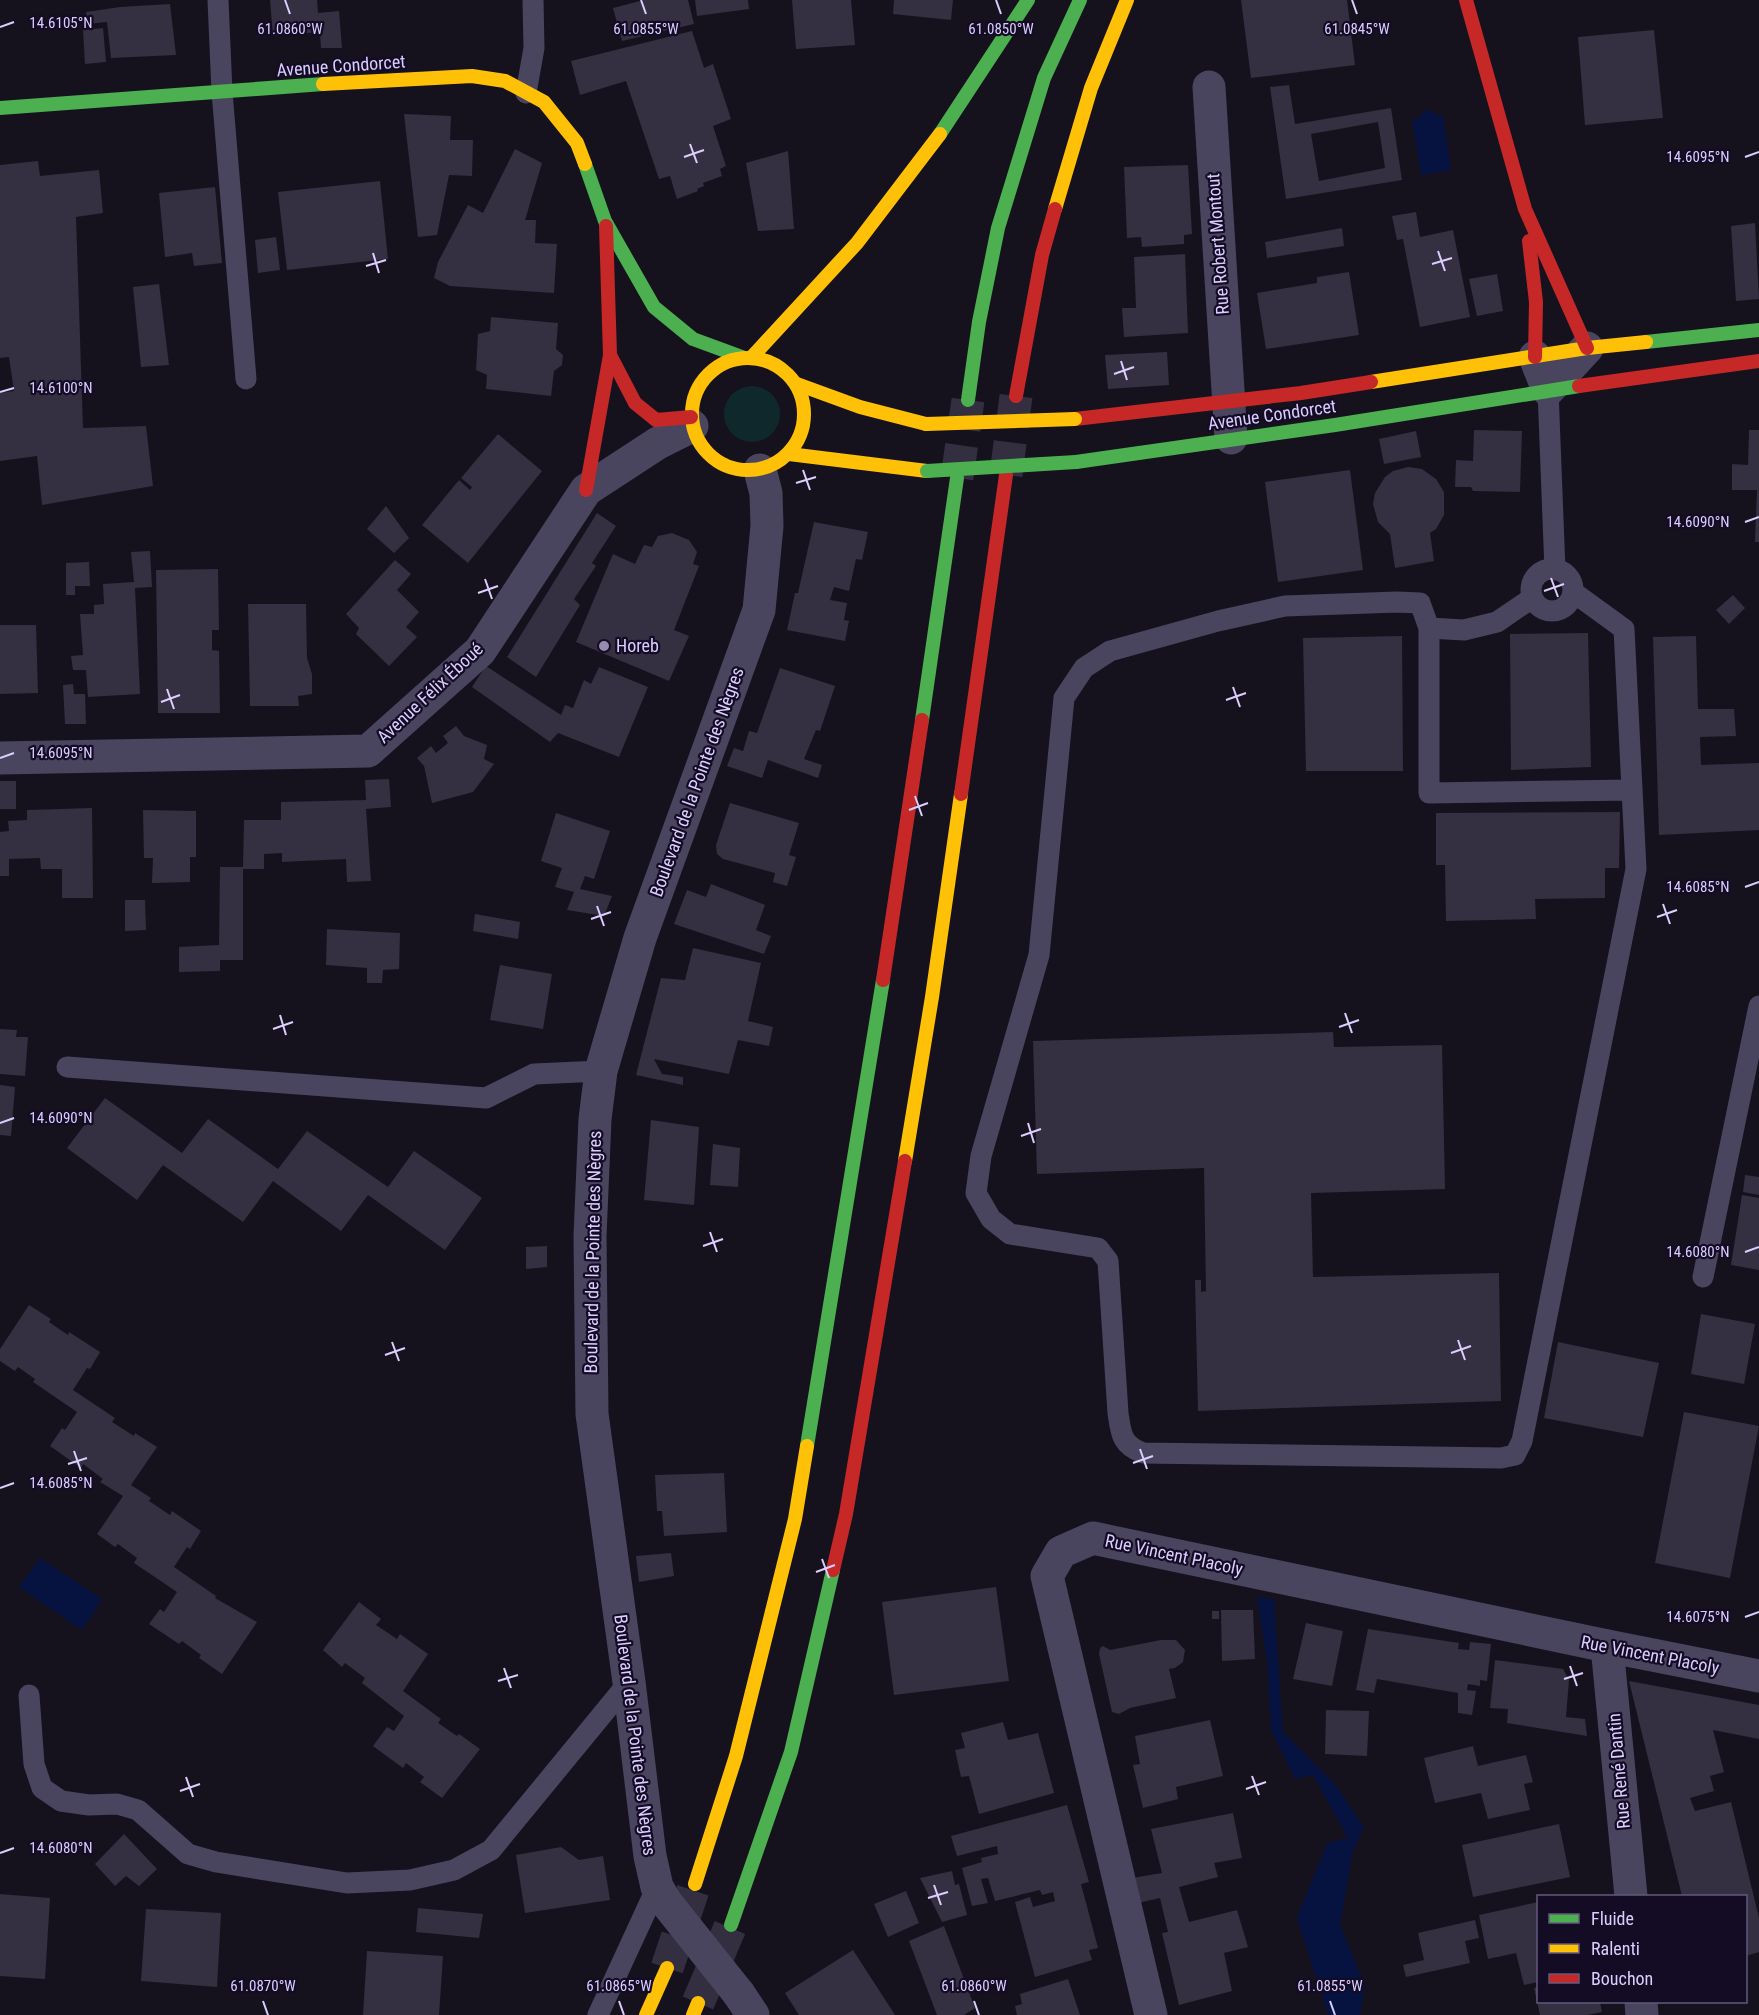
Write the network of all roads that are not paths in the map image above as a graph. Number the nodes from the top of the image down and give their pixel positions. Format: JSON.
{"nodes":[{"id":1,"x":218,"y":0,"type":"edge"},
{"id":2,"x":533,"y":0,"type":"edge"},
{"id":3,"x":1028,"y":0,"type":"edge"},
{"id":4,"x":1080,"y":0,"type":"edge"},
{"id":5,"x":1127,"y":0,"type":"edge"},
{"id":6,"x":1466,"y":0,"type":"edge"},
{"id":7,"x":1209,"y":87,"type":"dead end"},
{"id":8,"x":222,"y":92,"type":"junction"},
{"id":9,"x":526,"y":93,"type":"junction"},
{"id":10,"x":0,"y":108,"type":"edge"},
{"id":11,"x":1525,"y":209,"type":"junction"},
{"id":12,"x":605,"y":221,"type":"junction"},
{"id":13,"x":1759,"y":330,"type":"edge"},
{"id":14,"x":1587,"y":348,"type":"junction"},
{"id":15,"x":610,"y":355,"type":"junction"},
{"id":16,"x":1535,"y":357,"type":"junction"},
{"id":17,"x":747,"y":358,"type":"junction"},
{"id":18,"x":1759,"y":361,"type":"edge"},
{"id":19,"x":246,"y":379,"type":"dead end"},
{"id":20,"x":797,"y":384,"type":"junction"},
{"id":21,"x":1548,"y":390,"type":"junction"},
{"id":22,"x":1016,"y":396,"type":"tunnel mouth"},
{"id":23,"x":968,"y":400,"type":"tunnel mouth"},
{"id":24,"x":1228,"y":401,"type":"junction"},
{"id":25,"x":692,"y":422,"type":"junction"},
{"id":26,"x":1231,"y":438,"type":"junction"},
{"id":27,"x":789,"y":454,"type":"junction"},
{"id":28,"x":760,"y":470,"type":"junction"},
{"id":29,"x":1006,"y":475,"type":"tunnel mouth"},
{"id":30,"x":957,"y":478,"type":"tunnel mouth"},
{"id":31,"x":586,"y":490,"type":"junction"},
{"id":32,"x":1555,"y":570,"type":"junction"},
{"id":33,"x":1573,"y":592,"type":"junction"},
{"id":34,"x":1532,"y":598,"type":"junction"},
{"id":35,"x":1429,"y":628,"type":"junction"},
{"id":36,"x":0,"y":758,"type":"edge"},
{"id":37,"x":1632,"y":790,"type":"junction"},
{"id":38,"x":1759,"y":1006,"type":"edge"},
{"id":39,"x":67,"y":1067,"type":"dead end"},
{"id":40,"x":601,"y":1071,"type":"junction"},
{"id":41,"x":1703,"y":1277,"type":"dead end"},
{"id":42,"x":1607,"y":1646,"type":"junction"},
{"id":43,"x":1759,"y":1676,"type":"edge"},
{"id":44,"x":629,"y":1682,"type":"junction"},
{"id":45,"x":29,"y":1695,"type":"dead end"},
{"id":46,"x":695,"y":1884,"type":"tunnel mouth"},
{"id":47,"x":661,"y":1894,"type":"junction"},
{"id":48,"x":1631,"y":1895,"type":"edge"},
{"id":49,"x":731,"y":1925,"type":"tunnel mouth"},
{"id":50,"x":667,"y":1968,"type":"tunnel mouth"},
{"id":51,"x":746,"y":2004,"type":"edge"},
{"id":52,"x":598,"y":2015,"type":"edge"},
{"id":53,"x":646,"y":2015,"type":"edge"},
{"id":54,"x":1151,"y":2015,"type":"edge"}],
"edges":[{"from":1,"to":8,"type":"lane"},
{"from":2,"to":9,"type":"lane"},
{"from":3,"to":17,"type":"main road"},
{"from":4,"to":23,"type":"main road"},
{"from":5,"to":22,"type":"main road"},
{"from":6,"to":11,"type":"main road"},
{"from":7,"to":24,"type":"street","name":"Rue Robert Montout"},
{"from":8,"to":9,"type":"main road","name":"Avenue Condorcet"},
{"from":8,"to":10,"type":"main road","name":"Avenue Condorcet"},
{"from":8,"to":19,"type":"lane"},
{"from":9,"to":12,"type":"main road","name":"Avenue Condorcet"},
{"from":11,"to":14,"type":"main road"},
{"from":11,"to":16,"type":"main road"},
{"from":12,"to":15,"type":"main road","name":"Avenue Condorcet"},
{"from":12,"to":17,"type":"main road","name":"Avenue Condorcet"},
{"from":13,"to":14,"type":"main road","name":"Avenue Condorcet"},
{"from":14,"to":16,"type":"main road","name":"Avenue Condorcet"},
{"from":14,"to":21,"type":"street"},
{"from":15,"to":25,"type":"main road","name":"Avenue Condorcet"},
{"from":15,"to":31,"type":"main road"},
{"from":16,"to":21,"type":"street"},
{"from":16,"to":24,"type":"main road","name":"Avenue Condorcet"},
{"from":17,"to":20,"type":"main road"},
{"from":17,"to":25,"type":"main road"},
{"from":18,"to":21,"type":"main road","name":"Avenue Condorcet"},
{"from":20,"to":24,"type":"main road","name":"Avenue Condorcet","bridge":true},
{"from":20,"to":27,"type":"main road"},
{"from":21,"to":26,"type":"main road","name":"Avenue Condorcet"},
{"from":21,"to":32,"type":"lane"},
{"from":24,"to":26,"type":"street","name":"Rue Robert Montout"},
{"from":25,"to":28,"type":"main road"},
{"from":25,"to":31,"type":"street","name":"Avenue Félix Éboué"},
{"from":26,"to":27,"type":"main road","name":"Avenue Condorcet","bridge":true},
{"from":27,"to":28,"type":"main road"},
{"from":28,"to":40,"type":"street","name":"Boulevard de la Pointe des Nègres"},
{"from":29,"to":49,"type":"main road"},
{"from":30,"to":46,"type":"main road"},
{"from":31,"to":36,"type":"street","name":"Avenue Félix Éboué"},
{"from":32,"to":33,"type":"lane"},
{"from":32,"to":34,"type":"lane"},
{"from":33,"to":34,"type":"lane"},
{"from":33,"to":37,"type":"lane"},
{"from":34,"to":35,"type":"lane"},
{"from":35,"to":37,"type":"lane"},
{"from":35,"to":37,"type":"lane"},
{"from":38,"to":41,"type":"lane"},
{"from":39,"to":40,"type":"lane"},
{"from":40,"to":44,"type":"street","name":"Boulevard de la Pointe des Nègres"},
{"from":42,"to":43,"type":"street","name":"Rue Vincent Placoly"},
{"from":42,"to":48,"type":"street","name":"Rue René Dantin"},
{"from":42,"to":54,"type":"street","name":"Rue Vincent Placoly"},
{"from":44,"to":45,"type":"lane"},
{"from":44,"to":47,"type":"street","name":"Boulevard de la Pointe des Nègres"},
{"from":47,"to":51,"type":"street","name":"Boulevard de la Pointe des Nègres","bridge":true},
{"from":47,"to":52,"type":"lane"},
{"from":50,"to":53,"type":"main road"}]}
